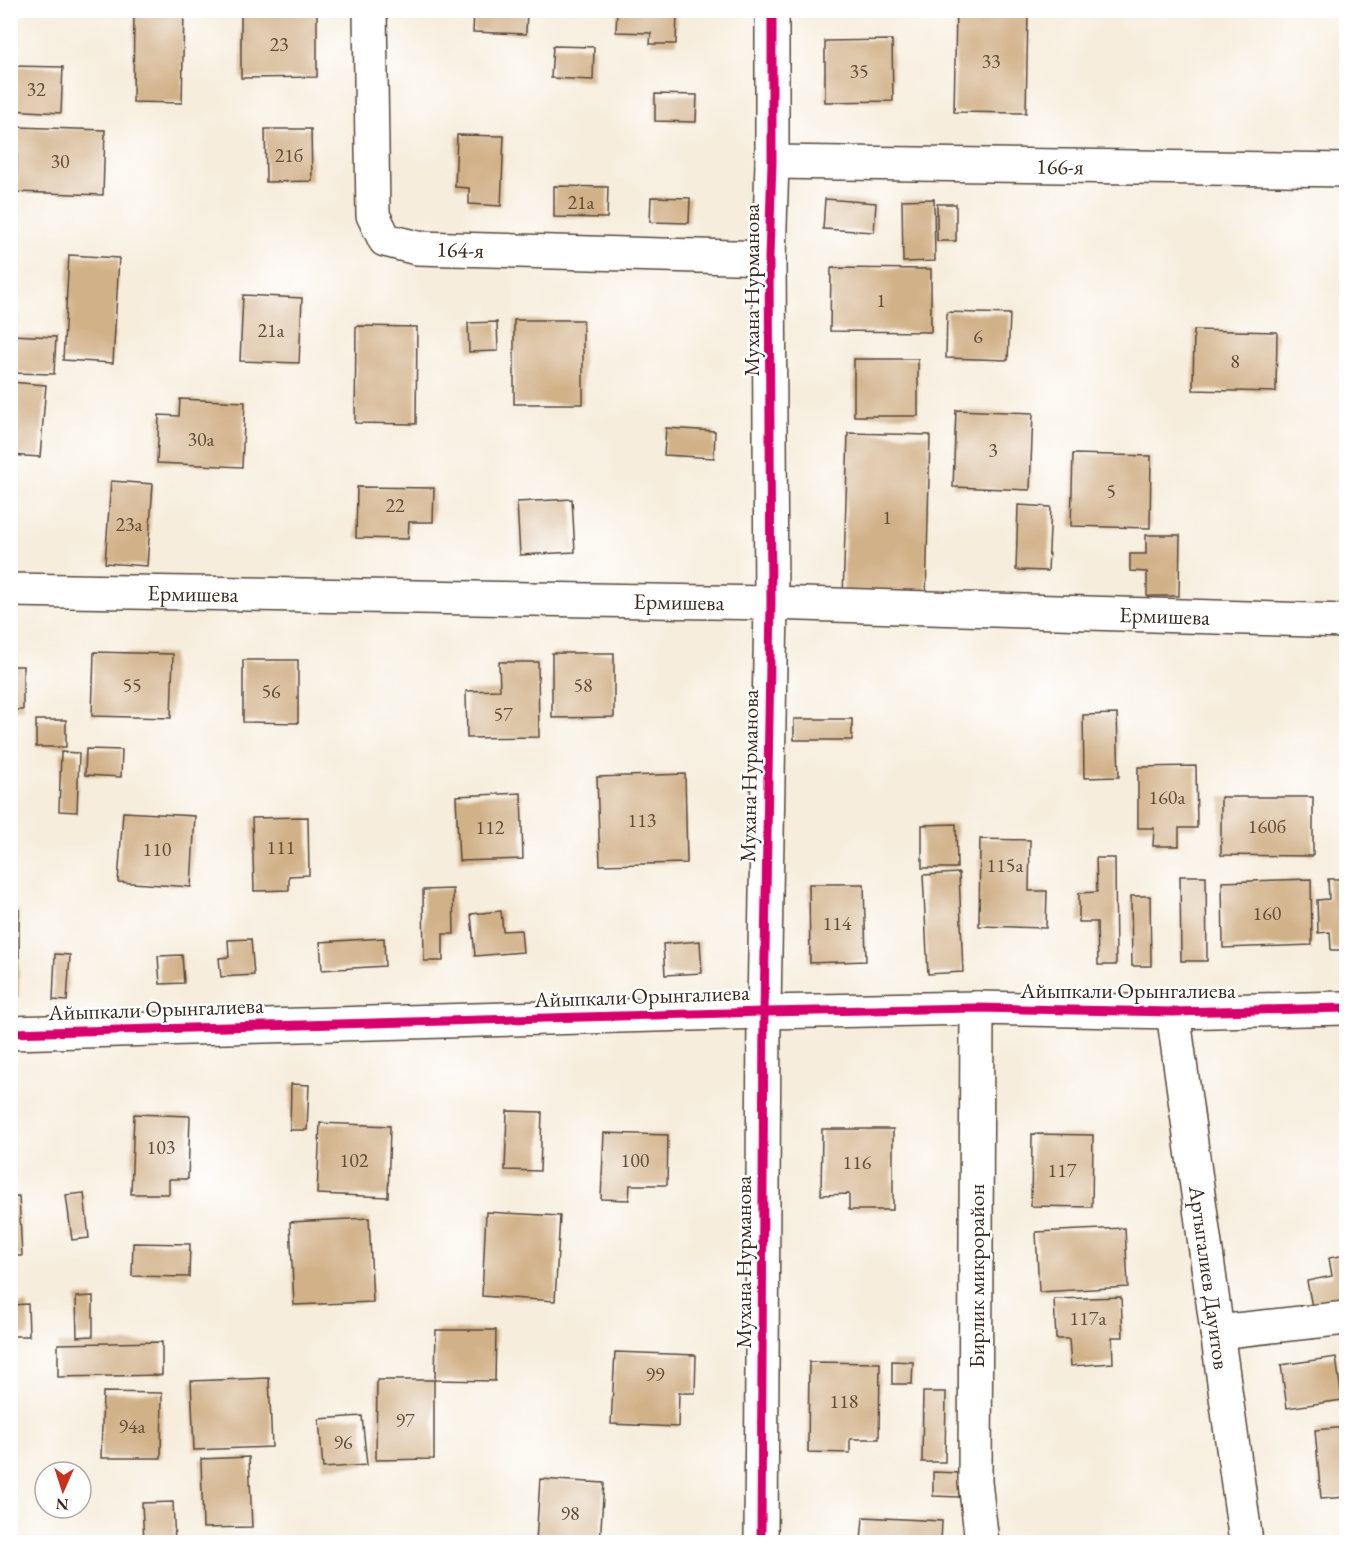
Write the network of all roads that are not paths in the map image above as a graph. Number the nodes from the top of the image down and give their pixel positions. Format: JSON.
{"nodes":[{"id":1,"x":370,"y":10,"type":"edge"},
{"id":2,"x":772,"y":10,"type":"edge"},
{"id":3,"x":772,"y":162,"type":"junction"},
{"id":4,"x":1347,"y":170,"type":"edge"},
{"id":5,"x":769,"y":258,"type":"junction"},
{"id":6,"x":10,"y":590,"type":"edge"},
{"id":7,"x":771,"y":603,"type":"junction"},
{"id":8,"x":1347,"y":621,"type":"edge"},
{"id":9,"x":977,"y":1008,"type":"junction"},
{"id":10,"x":1347,"y":1008,"type":"edge"},
{"id":11,"x":764,"y":1012,"type":"junction"},
{"id":12,"x":1173,"y":1012,"type":"junction"},
{"id":13,"x":10,"y":1033,"type":"edge"},
{"id":14,"x":1347,"y":1318,"type":"edge"},
{"id":15,"x":1217,"y":1332,"type":"junction"},
{"id":16,"x":761,"y":1542,"type":"edge"},
{"id":17,"x":982,"y":1542,"type":"edge"},
{"id":18,"x":1246,"y":1542,"type":"edge"}],
"edges":[{"from":1,"to":5,"type":"street","name":"164-я"},
{"from":2,"to":3,"type":"street","name":"Мухана Нурманова"},
{"from":3,"to":4,"type":"street","name":"166-я"},
{"from":3,"to":5,"type":"street","name":"Мухана Нурманова"},
{"from":5,"to":7,"type":"street","name":"Мухана Нурманова"},
{"from":6,"to":7,"type":"street","name":"Ермишева"},
{"from":7,"to":8,"type":"street","name":"Ермишева"},
{"from":7,"to":11,"type":"street","name":"Мухана Нурманова"},
{"from":9,"to":11,"type":"street","name":"Айыпкали Орынгалиева"},
{"from":9,"to":12,"type":"street","name":"Айыпкали Орынгалиева"},
{"from":9,"to":17,"type":"street","name":"Бирлик микрорайон"},
{"from":10,"to":12,"type":"street","name":"Айыпкали Орынгалиева"},
{"from":11,"to":13,"type":"street","name":"Айыпкали Орынгалиева"},
{"from":11,"to":16,"type":"street","name":"Мухана Нурманова"},
{"from":12,"to":15,"type":"street","name":"Артыгалиев Дауитов"},
{"from":14,"to":15,"type":"street"},
{"from":15,"to":18,"type":"street","name":"Артыгалиев Дауитов"}]}
